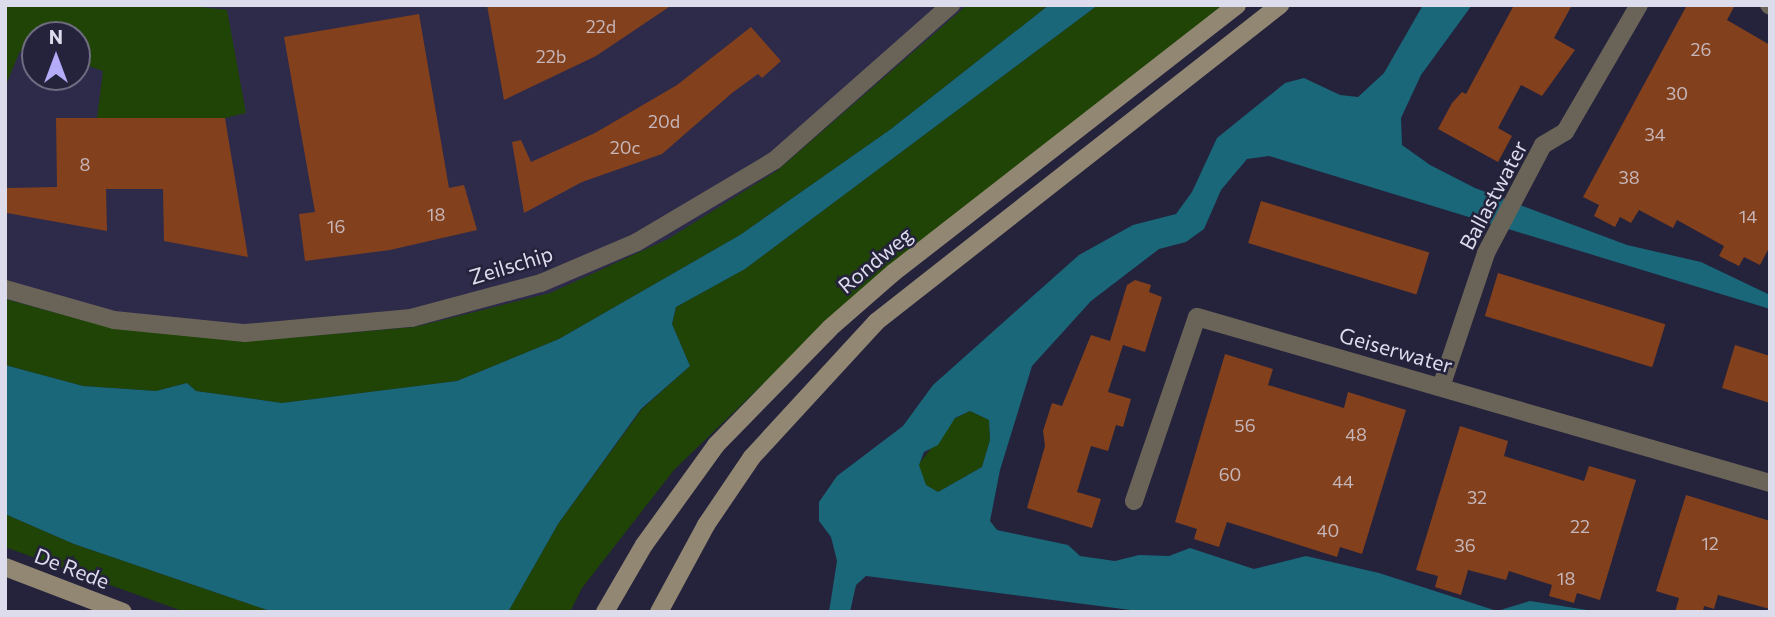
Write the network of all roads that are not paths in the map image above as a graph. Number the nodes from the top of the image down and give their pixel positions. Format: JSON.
{"nodes":[{"id":1,"x":951,"y":5,"type":"edge"},
{"id":2,"x":1237,"y":5,"type":"edge"},
{"id":3,"x":1280,"y":5,"type":"edge"},
{"id":4,"x":1639,"y":5,"type":"edge"},
{"id":5,"x":5,"y":289,"type":"edge"},
{"id":6,"x":1441,"y":387,"type":"junction"},
{"id":7,"x":1770,"y":483,"type":"edge"},
{"id":8,"x":1134,"y":502,"type":"dead end"},
{"id":9,"x":5,"y":567,"type":"edge"},
{"id":10,"x":123,"y":612,"type":"edge"},
{"id":11,"x":604,"y":612,"type":"edge"},
{"id":12,"x":659,"y":612,"type":"edge"}],
"edges":[{"from":1,"to":5,"type":"street","name":"Zeilschip"},
{"from":2,"to":11,"type":"main road","name":"Rondweg"},
{"from":3,"to":12,"type":"main road"},
{"from":4,"to":6,"type":"street","name":"Ballastwater"},
{"from":6,"to":7,"type":"street","name":"Geiserwater"},
{"from":6,"to":8,"type":"street","name":"Geiserwater"},
{"from":9,"to":10,"type":"main road","name":"De Rede"}]}
